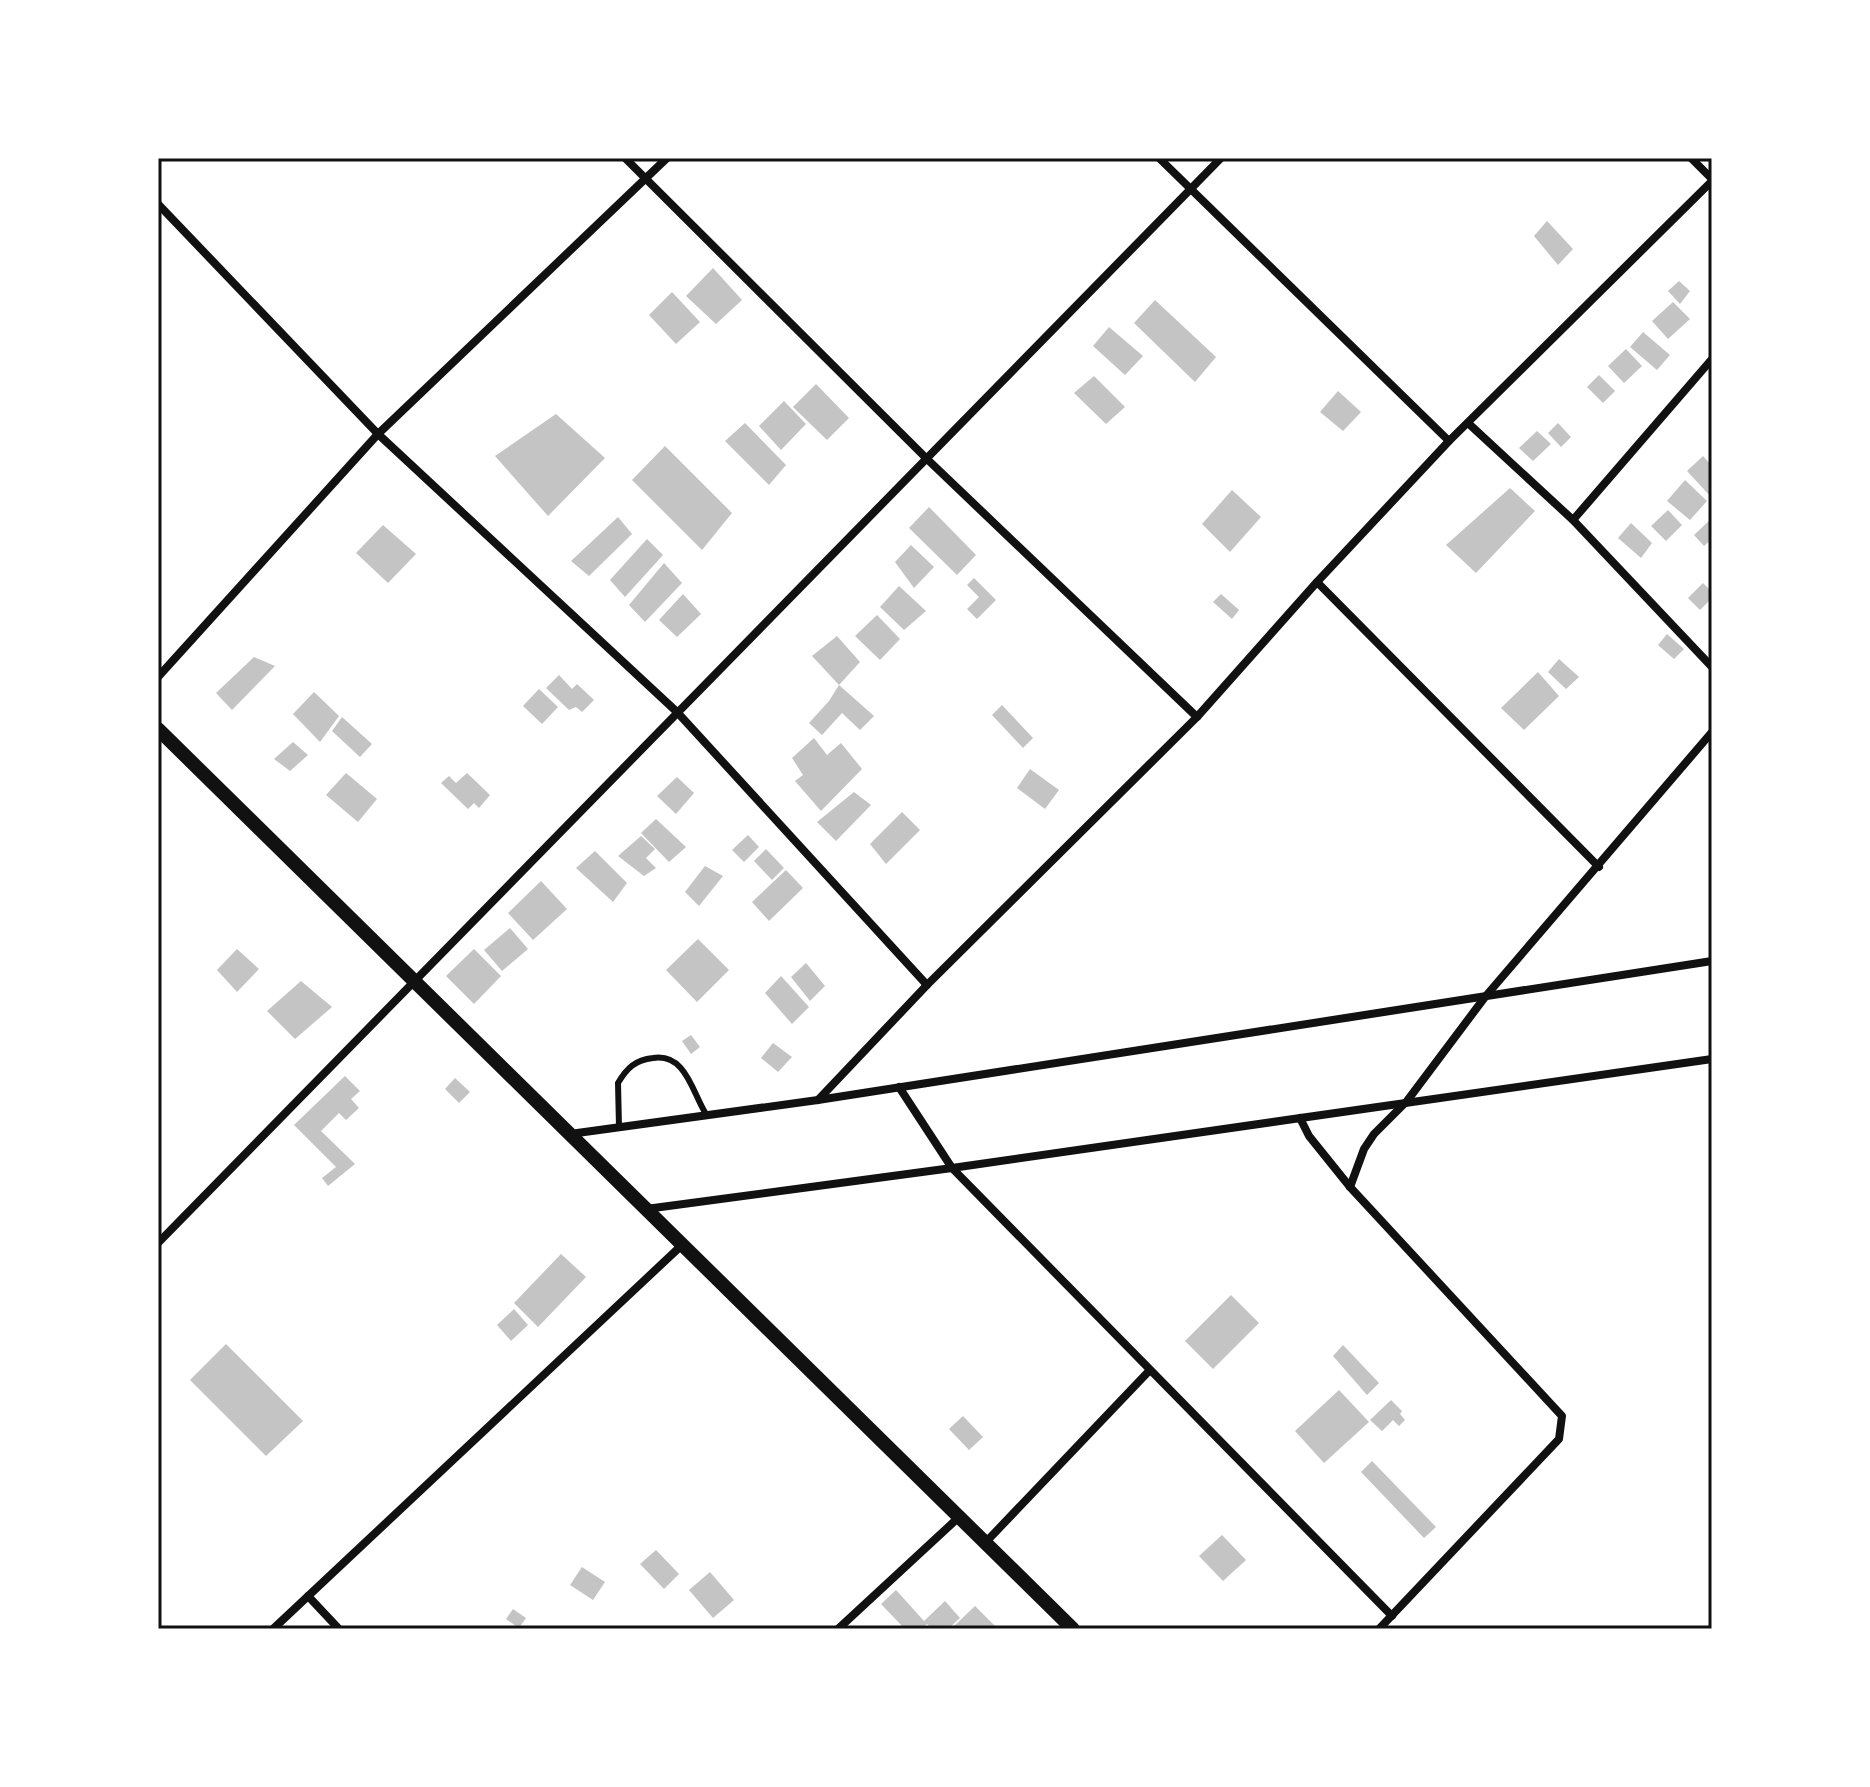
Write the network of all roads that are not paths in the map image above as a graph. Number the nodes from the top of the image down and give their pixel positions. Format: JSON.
{"nodes":[{"id":1,"x":625,"y":158,"type":"edge"},
{"id":2,"x":667,"y":158,"type":"edge"},
{"id":3,"x":1159,"y":158,"type":"edge"},
{"id":4,"x":1221,"y":158,"type":"edge"},
{"id":5,"x":1691,"y":158,"type":"edge"},
{"id":6,"x":647,"y":179,"type":"junction"},
{"id":7,"x":1712,"y":180,"type":"edge"},
{"id":8,"x":1191,"y":190,"type":"junction"},
{"id":9,"x":158,"y":204,"type":"edge"},
{"id":10,"x":1712,"y":359,"type":"edge"},
{"id":11,"x":1468,"y":423,"type":"junction"},
{"id":12,"x":378,"y":434,"type":"junction"},
{"id":13,"x":1449,"y":441,"type":"junction"},
{"id":14,"x":927,"y":459,"type":"junction"},
{"id":15,"x":1573,"y":520,"type":"junction"},
{"id":16,"x":1317,"y":582,"type":"junction"},
{"id":17,"x":1712,"y":667,"type":"edge"},
{"id":18,"x":158,"y":677,"type":"edge"},
{"id":19,"x":677,"y":712,"type":"junction"},
{"id":20,"x":1197,"y":717,"type":"junction"},
{"id":21,"x":158,"y":729,"type":"edge"},
{"id":22,"x":1712,"y":732,"type":"edge"},
{"id":23,"x":1599,"y":867,"type":"junction"},
{"id":24,"x":1712,"y":961,"type":"edge"},
{"id":25,"x":414,"y":981,"type":"junction"},
{"id":26,"x":927,"y":985,"type":"junction"},
{"id":27,"x":1485,"y":997,"type":"junction"},
{"id":28,"x":1712,"y":1059,"type":"edge"},
{"id":29,"x":899,"y":1087,"type":"junction"},
{"id":30,"x":818,"y":1100,"type":"junction"},
{"id":31,"x":1407,"y":1101,"type":"junction"},
{"id":32,"x":706,"y":1114,"type":"junction"},
{"id":33,"x":1300,"y":1118,"type":"junction"},
{"id":34,"x":619,"y":1127,"type":"junction"},
{"id":35,"x":569,"y":1134,"type":"junction"},
{"id":36,"x":952,"y":1168,"type":"junction"},
{"id":37,"x":1350,"y":1187,"type":"junction"},
{"id":38,"x":646,"y":1209,"type":"junction"},
{"id":39,"x":158,"y":1243,"type":"edge"},
{"id":40,"x":682,"y":1245,"type":"junction"},
{"id":41,"x":1149,"y":1371,"type":"junction"},
{"id":42,"x":958,"y":1518,"type":"junction"},
{"id":43,"x":985,"y":1543,"type":"junction"},
{"id":44,"x":308,"y":1596,"type":"junction"},
{"id":45,"x":1392,"y":1616,"type":"junction"},
{"id":46,"x":273,"y":1629,"type":"edge"},
{"id":47,"x":339,"y":1629,"type":"edge"},
{"id":48,"x":838,"y":1629,"type":"edge"},
{"id":49,"x":1073,"y":1629,"type":"edge"},
{"id":50,"x":1379,"y":1629,"type":"edge"}],
"edges":[{"from":1,"to":6,"type":"street"},
{"from":2,"to":6,"type":"street"},
{"from":3,"to":8,"type":"street"},
{"from":4,"to":8,"type":"street"},
{"from":5,"to":7,"type":"street"},
{"from":6,"to":12,"type":"street"},
{"from":6,"to":14,"type":"street"},
{"from":7,"to":11,"type":"street"},
{"from":8,"to":13,"type":"street"},
{"from":8,"to":14,"type":"street"},
{"from":9,"to":12,"type":"street"},
{"from":10,"to":15,"type":"street"},
{"from":11,"to":13,"type":"street"},
{"from":11,"to":15,"type":"street"},
{"from":12,"to":18,"type":"street"},
{"from":12,"to":19,"type":"street"},
{"from":13,"to":16,"type":"street"},
{"from":14,"to":19,"type":"street"},
{"from":14,"to":20,"type":"street"},
{"from":15,"to":17,"type":"street"},
{"from":16,"to":20,"type":"street"},
{"from":16,"to":23,"type":"street"},
{"from":19,"to":25,"type":"street"},
{"from":19,"to":26,"type":"street"},
{"from":20,"to":26,"type":"street"},
{"from":21,"to":25,"type":"street"},
{"from":22,"to":23,"type":"street"},
{"from":23,"to":27,"type":"street"},
{"from":24,"to":27,"type":"street"},
{"from":25,"to":35,"type":"street"},
{"from":25,"to":39,"type":"street"},
{"from":26,"to":30,"type":"street"},
{"from":27,"to":29,"type":"street"},
{"from":27,"to":31,"type":"street"},
{"from":28,"to":31,"type":"street"},
{"from":29,"to":30,"type":"street"},
{"from":29,"to":36,"type":"street"},
{"from":30,"to":32,"type":"street"},
{"from":31,"to":33,"type":"street"},
{"from":31,"to":37,"type":"street"},
{"from":32,"to":34,"type":"street"},
{"from":32,"to":34,"type":"lane"},
{"from":33,"to":36,"type":"street"},
{"from":33,"to":37,"type":"street"},
{"from":34,"to":35,"type":"street"},
{"from":35,"to":38,"type":"street"},
{"from":36,"to":38,"type":"street"},
{"from":36,"to":41,"type":"street"},
{"from":37,"to":45,"type":"street"},
{"from":38,"to":40,"type":"street"},
{"from":40,"to":42,"type":"street"},
{"from":40,"to":44,"type":"street"},
{"from":41,"to":43,"type":"street"},
{"from":41,"to":45,"type":"street"},
{"from":42,"to":43,"type":"street"},
{"from":42,"to":48,"type":"street"},
{"from":43,"to":49,"type":"street"},
{"from":44,"to":46,"type":"street"},
{"from":44,"to":47,"type":"street"},
{"from":45,"to":50,"type":"street"}]}
